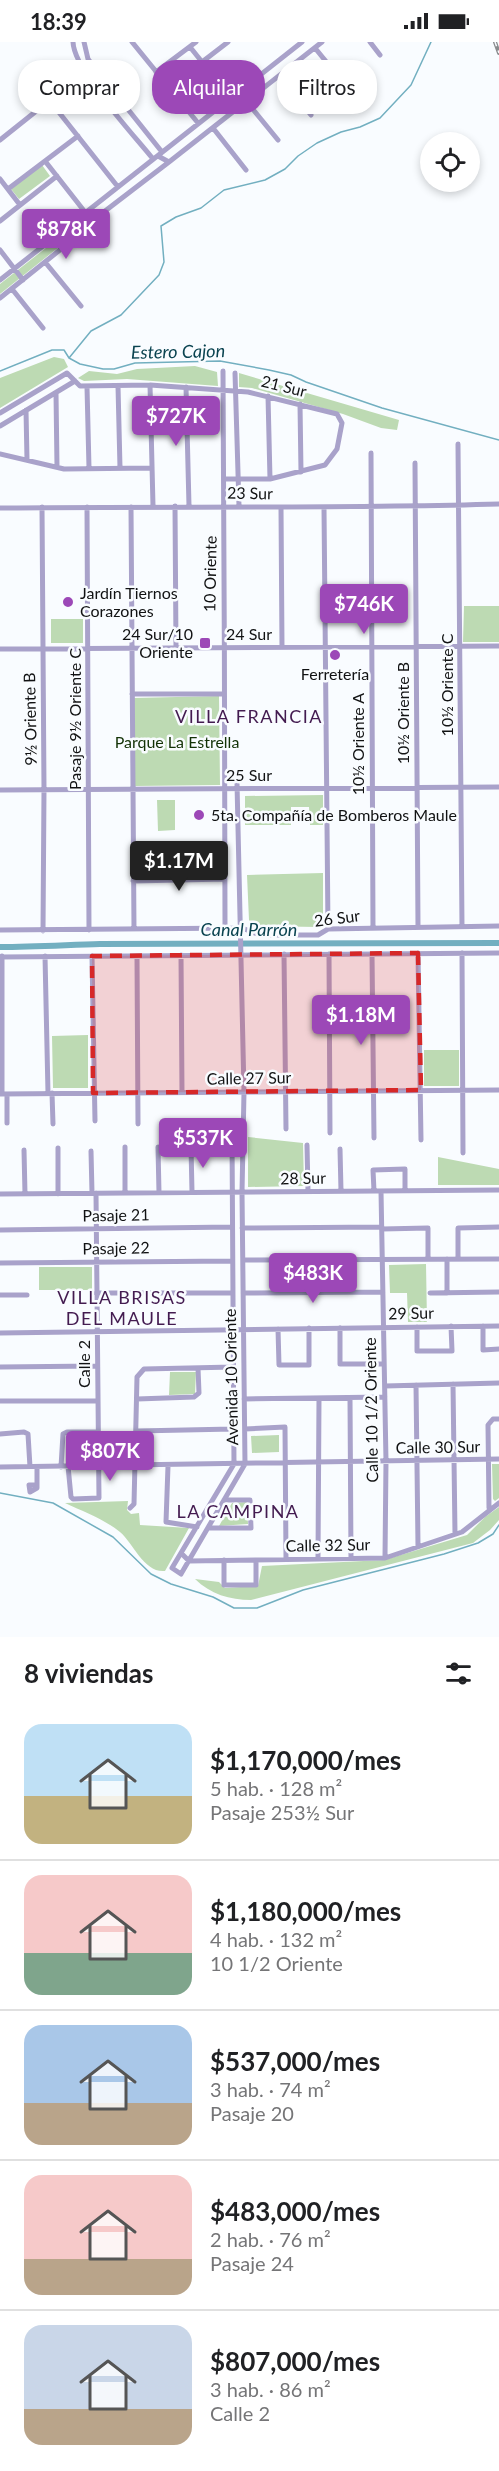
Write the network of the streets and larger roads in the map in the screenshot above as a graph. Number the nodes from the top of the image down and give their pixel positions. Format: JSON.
{"nodes":[{"id":1,"x":73,"y":42,"type":"edge"},
{"id":2,"x":84,"y":42,"type":"edge"},
{"id":3,"x":132,"y":42,"type":"edge"},
{"id":4,"x":195,"y":42,"type":"edge"},
{"id":5,"x":228,"y":42,"type":"edge"},
{"id":6,"x":300,"y":42,"type":"edge"},
{"id":7,"x":322,"y":42,"type":"edge"},
{"id":8,"x":370,"y":42,"type":"edge"},
{"id":9,"x":190,"y":47,"type":"junction"},
{"id":10,"x":315,"y":48,"type":"junction"},
{"id":11,"x":380,"y":55,"type":"dead end"},
{"id":12,"x":78,"y":60,"type":"edge"},
{"id":13,"x":89,"y":60,"type":"edge"},
{"id":14,"x":172,"y":60,"type":"edge"},
{"id":15,"x":200,"y":60,"type":"edge"},
{"id":16,"x":205,"y":60,"type":"edge"},
{"id":17,"x":300,"y":60,"type":"edge"},
{"id":18,"x":325,"y":60,"type":"edge"},
{"id":19,"x":152,"y":67,"type":"edge"},
{"id":20,"x":265,"y":70,"type":"edge"},
{"id":21,"x":33,"y":114,"type":"edge"},
{"id":22,"x":60,"y":114,"type":"edge"},
{"id":23,"x":119,"y":114,"type":"edge"},
{"id":24,"x":129,"y":114,"type":"edge"},
{"id":25,"x":191,"y":114,"type":"edge"},
{"id":26,"x":210,"y":114,"type":"edge"},
{"id":27,"x":231,"y":114,"type":"edge"},
{"id":28,"x":257,"y":114,"type":"edge"},
{"id":29,"x":198,"y":123,"type":"junction"},
{"id":30,"x":213,"y":128,"type":"junction"},
{"id":31,"x":78,"y":136,"type":"junction"},
{"id":32,"x":0,"y":140,"type":"edge"},
{"id":33,"x":278,"y":140,"type":"dead end"},
{"id":34,"x":158,"y":156,"type":"junction"},
{"id":35,"x":45,"y":161,"type":"junction"},
{"id":36,"x":169,"y":162,"type":"junction"},
{"id":37,"x":246,"y":170,"type":"dead end"},
{"id":38,"x":57,"y":176,"type":"junction"},
{"id":39,"x":0,"y":179,"type":"edge"},
{"id":40,"x":118,"y":187,"type":"junction"},
{"id":41,"x":8,"y":189,"type":"junction"},
{"id":42,"x":20,"y":205,"type":"junction"},
{"id":43,"x":86,"y":212,"type":"junction"},
{"id":44,"x":0,"y":221,"type":"edge"},
{"id":45,"x":93,"y":221,"type":"junction"},
{"id":46,"x":0,"y":250,"type":"edge"},
{"id":47,"x":45,"y":262,"type":"junction"},
{"id":48,"x":15,"y":268,"type":"junction"},
{"id":49,"x":0,"y":280,"type":"edge"},
{"id":50,"x":24,"y":280,"type":"junction"},
{"id":51,"x":12,"y":289,"type":"junction"},
{"id":52,"x":0,"y":298,"type":"edge"},
{"id":53,"x":81,"y":306,"type":"dead end"},
{"id":54,"x":43,"y":328,"type":"dead end"},
{"id":55,"x":223,"y":371,"type":"dead end"},
{"id":56,"x":235,"y":373,"type":"dead end"},
{"id":57,"x":75,"y":381,"type":"junction"},
{"id":58,"x":150,"y":385,"type":"junction"},
{"id":59,"x":118,"y":386,"type":"junction"},
{"id":60,"x":87,"y":387,"type":"junction"},
{"id":61,"x":186,"y":387,"type":"junction"},
{"id":62,"x":223,"y":390,"type":"junction"},
{"id":63,"x":235,"y":391,"type":"junction"},
{"id":64,"x":56,"y":393,"type":"junction"},
{"id":65,"x":268,"y":396,"type":"junction"},
{"id":66,"x":300,"y":404,"type":"junction"},
{"id":67,"x":26,"y":410,"type":"junction"},
{"id":68,"x":0,"y":413,"type":"edge"},
{"id":69,"x":0,"y":426,"type":"edge"},
{"id":70,"x":458,"y":444,"type":"dead end"},
{"id":71,"x":371,"y":453,"type":"dead end"},
{"id":72,"x":0,"y":454,"type":"edge"},
{"id":73,"x":27,"y":460,"type":"junction"},
{"id":74,"x":415,"y":463,"type":"dead end"},
{"id":75,"x":57,"y":467,"type":"junction"},
{"id":76,"x":89,"y":468,"type":"junction"},
{"id":77,"x":120,"y":468,"type":"junction"},
{"id":78,"x":152,"y":468,"type":"junction"},
{"id":79,"x":301,"y":471,"type":"junction"},
{"id":80,"x":225,"y":479,"type":"junction"},
{"id":81,"x":270,"y":479,"type":"junction"},
{"id":82,"x":238,"y":480,"type":"junction"},
{"id":83,"x":499,"y":504,"type":"edge"},
{"id":84,"x":459,"y":505,"type":"junction"},
{"id":85,"x":153,"y":506,"type":"junction"},
{"id":86,"x":174,"y":506,"type":"junction"},
{"id":87,"x":189,"y":506,"type":"junction"},
{"id":88,"x":225,"y":506,"type":"junction"},
{"id":89,"x":239,"y":506,"type":"junction"},
{"id":90,"x":415,"y":506,"type":"junction"},
{"id":91,"x":42,"y":507,"type":"junction"},
{"id":92,"x":87,"y":507,"type":"junction"},
{"id":93,"x":131,"y":507,"type":"junction"},
{"id":94,"x":281,"y":507,"type":"junction"},
{"id":95,"x":371,"y":507,"type":"junction"},
{"id":96,"x":0,"y":508,"type":"edge"},
{"id":97,"x":324,"y":508,"type":"junction"},
{"id":98,"x":372,"y":646,"type":"junction"},
{"id":99,"x":416,"y":646,"type":"junction"},
{"id":100,"x":460,"y":646,"type":"junction"},
{"id":101,"x":499,"y":646,"type":"edge"},
{"id":102,"x":223,"y":647,"type":"junction"},
{"id":103,"x":282,"y":647,"type":"junction"},
{"id":104,"x":325,"y":647,"type":"junction"},
{"id":105,"x":43,"y":648,"type":"junction"},
{"id":106,"x":88,"y":648,"type":"junction"},
{"id":107,"x":132,"y":648,"type":"junction"},
{"id":108,"x":176,"y":648,"type":"junction"},
{"id":109,"x":0,"y":649,"type":"edge"},
{"id":110,"x":132,"y":694,"type":"junction"},
{"id":111,"x":223,"y":694,"type":"junction"},
{"id":112,"x":237,"y":786,"type":"junction"},
{"id":113,"x":461,"y":787,"type":"junction"},
{"id":114,"x":499,"y":787,"type":"edge"},
{"id":115,"x":326,"y":788,"type":"junction"},
{"id":116,"x":372,"y":788,"type":"junction"},
{"id":117,"x":417,"y":788,"type":"junction"},
{"id":118,"x":44,"y":789,"type":"junction"},
{"id":119,"x":89,"y":789,"type":"junction"},
{"id":120,"x":133,"y":789,"type":"junction"},
{"id":121,"x":224,"y":789,"type":"junction"},
{"id":122,"x":0,"y":790,"type":"edge"},
{"id":123,"x":240,"y":848,"type":"junction"},
{"id":124,"x":224,"y":849,"type":"junction"},
{"id":125,"x":225,"y":879,"type":"junction"},
{"id":126,"x":133,"y":881,"type":"junction"},
{"id":127,"x":499,"y":926,"type":"edge"},
{"id":128,"x":418,"y":927,"type":"junction"},
{"id":129,"x":462,"y":927,"type":"junction"},
{"id":130,"x":225,"y":928,"type":"junction"},
{"id":131,"x":242,"y":928,"type":"junction"},
{"id":132,"x":373,"y":928,"type":"junction"},
{"id":133,"x":134,"y":929,"type":"junction"},
{"id":134,"x":328,"y":929,"type":"junction"},
{"id":135,"x":0,"y":930,"type":"edge"},
{"id":136,"x":89,"y":930,"type":"junction"},
{"id":137,"x":43,"y":931,"type":"junction"},
{"id":138,"x":242,"y":952,"type":"junction"},
{"id":139,"x":418,"y":953,"type":"junction"},
{"id":140,"x":462,"y":953,"type":"junction"},
{"id":141,"x":499,"y":953,"type":"edge"},
{"id":142,"x":284,"y":954,"type":"junction"},
{"id":143,"x":329,"y":954,"type":"junction"},
{"id":144,"x":372,"y":954,"type":"junction"},
{"id":145,"x":181,"y":955,"type":"junction"},
{"id":146,"x":45,"y":956,"type":"junction"},
{"id":147,"x":92,"y":956,"type":"junction"},
{"id":148,"x":137,"y":956,"type":"junction"},
{"id":149,"x":1,"y":957,"type":"edge"},
{"id":150,"x":330,"y":1090,"type":"junction"},
{"id":151,"x":374,"y":1090,"type":"junction"},
{"id":152,"x":421,"y":1090,"type":"junction"},
{"id":153,"x":463,"y":1090,"type":"junction"},
{"id":154,"x":499,"y":1090,"type":"edge"},
{"id":155,"x":286,"y":1091,"type":"junction"},
{"id":156,"x":244,"y":1092,"type":"junction"},
{"id":157,"x":50,"y":1093,"type":"junction"},
{"id":158,"x":93,"y":1093,"type":"junction"},
{"id":159,"x":138,"y":1093,"type":"junction"},
{"id":160,"x":182,"y":1093,"type":"junction"},
{"id":161,"x":3,"y":1094,"type":"edge"},
{"id":162,"x":94,"y":1121,"type":"dead end"},
{"id":163,"x":7,"y":1123,"type":"dead end"},
{"id":164,"x":52,"y":1124,"type":"dead end"},
{"id":165,"x":138,"y":1124,"type":"dead end"},
{"id":166,"x":286,"y":1129,"type":"dead end"},
{"id":167,"x":330,"y":1133,"type":"dead end"},
{"id":168,"x":232,"y":1136,"type":"dead end"},
{"id":169,"x":374,"y":1138,"type":"dead end"},
{"id":170,"x":422,"y":1140,"type":"dead end"},
{"id":171,"x":307,"y":1144,"type":"dead end"},
{"id":172,"x":125,"y":1147,"type":"dead end"},
{"id":173,"x":191,"y":1147,"type":"dead end"},
{"id":174,"x":58,"y":1148,"type":"dead end"},
{"id":175,"x":158,"y":1148,"type":"dead end"},
{"id":176,"x":340,"y":1149,"type":"dead end"},
{"id":177,"x":24,"y":1150,"type":"dead end"},
{"id":178,"x":91,"y":1151,"type":"dead end"},
{"id":179,"x":463,"y":1153,"type":"dead end"},
{"id":180,"x":405,"y":1190,"type":"junction"},
{"id":181,"x":499,"y":1190,"type":"edge"},
{"id":182,"x":308,"y":1191,"type":"junction"},
{"id":183,"x":341,"y":1191,"type":"junction"},
{"id":184,"x":374,"y":1191,"type":"junction"},
{"id":185,"x":381,"y":1191,"type":"junction"},
{"id":186,"x":192,"y":1192,"type":"junction"},
{"id":187,"x":232,"y":1192,"type":"junction"},
{"id":188,"x":242,"y":1192,"type":"junction"},
{"id":189,"x":94,"y":1193,"type":"junction"},
{"id":190,"x":125,"y":1193,"type":"junction"},
{"id":191,"x":159,"y":1193,"type":"junction"},
{"id":192,"x":0,"y":1194,"type":"edge"},
{"id":193,"x":25,"y":1194,"type":"junction"},
{"id":194,"x":58,"y":1194,"type":"junction"},
{"id":195,"x":232,"y":1227,"type":"junction"},
{"id":196,"x":499,"y":1227,"type":"edge"},
{"id":197,"x":242,"y":1228,"type":"junction"},
{"id":198,"x":382,"y":1228,"type":"junction"},
{"id":199,"x":96,"y":1229,"type":"junction"},
{"id":200,"x":0,"y":1230,"type":"edge"},
{"id":201,"x":382,"y":1259,"type":"junction"},
{"id":202,"x":428,"y":1259,"type":"junction"},
{"id":203,"x":447,"y":1259,"type":"junction"},
{"id":204,"x":458,"y":1259,"type":"junction"},
{"id":205,"x":499,"y":1259,"type":"edge"},
{"id":206,"x":243,"y":1260,"type":"junction"},
{"id":207,"x":232,"y":1261,"type":"junction"},
{"id":208,"x":96,"y":1262,"type":"junction"},
{"id":209,"x":0,"y":1263,"type":"edge"},
{"id":210,"x":383,"y":1292,"type":"junction"},
{"id":211,"x":499,"y":1292,"type":"edge"},
{"id":212,"x":96,"y":1293,"type":"junction"},
{"id":213,"x":232,"y":1293,"type":"junction"},
{"id":214,"x":243,"y":1293,"type":"junction"},
{"id":215,"x":430,"y":1293,"type":"dead end"},
{"id":216,"x":447,"y":1293,"type":"junction"},
{"id":217,"x":0,"y":1295,"type":"edge"},
{"id":218,"x":27,"y":1295,"type":"dead end"},
{"id":219,"x":451,"y":1326,"type":"junction"},
{"id":220,"x":483,"y":1326,"type":"junction"},
{"id":221,"x":499,"y":1326,"type":"edge"},
{"id":222,"x":384,"y":1327,"type":"junction"},
{"id":223,"x":417,"y":1327,"type":"junction"},
{"id":224,"x":309,"y":1328,"type":"junction"},
{"id":225,"x":340,"y":1328,"type":"junction"},
{"id":226,"x":244,"y":1329,"type":"junction"},
{"id":227,"x":278,"y":1329,"type":"junction"},
{"id":228,"x":233,"y":1330,"type":"junction"},
{"id":229,"x":97,"y":1332,"type":"junction"},
{"id":230,"x":0,"y":1333,"type":"edge"},
{"id":231,"x":499,"y":1349,"type":"edge"},
{"id":232,"x":384,"y":1364,"type":"junction"},
{"id":233,"x":97,"y":1366,"type":"junction"},
{"id":234,"x":0,"y":1367,"type":"edge"},
{"id":235,"x":198,"y":1368,"type":"junction"},
{"id":236,"x":233,"y":1368,"type":"junction"},
{"id":237,"x":499,"y":1383,"type":"edge"},
{"id":238,"x":453,"y":1384,"type":"junction"},
{"id":239,"x":416,"y":1385,"type":"junction"},
{"id":240,"x":385,"y":1386,"type":"junction"},
{"id":241,"x":385,"y":1397,"type":"junction"},
{"id":242,"x":319,"y":1398,"type":"junction"},
{"id":243,"x":350,"y":1398,"type":"junction"},
{"id":244,"x":137,"y":1399,"type":"junction"},
{"id":245,"x":244,"y":1399,"type":"junction"},
{"id":246,"x":0,"y":1401,"type":"edge"},
{"id":247,"x":97,"y":1401,"type":"junction"},
{"id":248,"x":499,"y":1419,"type":"edge"},
{"id":249,"x":234,"y":1429,"type":"junction"},
{"id":250,"x":245,"y":1429,"type":"junction"},
{"id":251,"x":137,"y":1431,"type":"junction"},
{"id":252,"x":98,"y":1432,"type":"junction"},
{"id":253,"x":0,"y":1434,"type":"edge"},
{"id":254,"x":454,"y":1460,"type":"junction"},
{"id":255,"x":489,"y":1460,"type":"junction"},
{"id":256,"x":499,"y":1460,"type":"edge"},
{"id":257,"x":386,"y":1461,"type":"junction"},
{"id":258,"x":417,"y":1461,"type":"junction"},
{"id":259,"x":319,"y":1462,"type":"junction"},
{"id":260,"x":350,"y":1462,"type":"junction"},
{"id":261,"x":285,"y":1463,"type":"junction"},
{"id":262,"x":234,"y":1464,"type":"junction"},
{"id":263,"x":245,"y":1464,"type":"junction"},
{"id":264,"x":68,"y":1466,"type":"junction"},
{"id":265,"x":98,"y":1466,"type":"junction"},
{"id":266,"x":136,"y":1466,"type":"junction"},
{"id":267,"x":168,"y":1466,"type":"junction"},
{"id":268,"x":0,"y":1467,"type":"edge"},
{"id":269,"x":33,"y":1467,"type":"junction"},
{"id":270,"x":60,"y":1467,"type":"junction"},
{"id":271,"x":37,"y":1485,"type":"dead end"},
{"id":272,"x":224,"y":1500,"type":"junction"},
{"id":273,"x":499,"y":1503,"type":"edge"},
{"id":274,"x":130,"y":1508,"type":"dead end"},
{"id":275,"x":489,"y":1508,"type":"junction"},
{"id":276,"x":197,"y":1527,"type":"junction"},
{"id":277,"x":208,"y":1528,"type":"junction"},
{"id":278,"x":455,"y":1534,"type":"junction"},
{"id":279,"x":418,"y":1546,"type":"junction"},
{"id":280,"x":181,"y":1553,"type":"junction"},
{"id":281,"x":318,"y":1558,"type":"junction"},
{"id":282,"x":351,"y":1558,"type":"junction"},
{"id":283,"x":385,"y":1558,"type":"junction"},
{"id":284,"x":286,"y":1559,"type":"junction"},
{"id":285,"x":224,"y":1560,"type":"junction"},
{"id":286,"x":256,"y":1560,"type":"junction"},
{"id":287,"x":189,"y":1561,"type":"junction"}],
"edges":[{"from":1,"to":12,"type":"street"},
{"from":2,"to":13,"type":"street"},
{"from":3,"to":19,"type":"street"},
{"from":4,"to":9,"type":"street"},
{"from":5,"to":16,"type":"street"},
{"from":6,"to":20,"type":"street"},
{"from":7,"to":10,"type":"street"},
{"from":8,"to":11,"type":"street"},
{"from":9,"to":14,"type":"street"},
{"from":9,"to":15,"type":"street"},
{"from":10,"to":17,"type":"street"},
{"from":10,"to":18,"type":"street"},
{"from":21,"to":32,"type":"street"},
{"from":22,"to":31,"type":"street"},
{"from":23,"to":34,"type":"street"},
{"from":24,"to":34,"type":"street"},
{"from":25,"to":29,"type":"street"},
{"from":26,"to":29,"type":"street"},
{"from":27,"to":30,"type":"street"},
{"from":28,"to":33,"type":"street"},
{"from":29,"to":34,"type":"street"},
{"from":30,"to":36,"type":"street"},
{"from":30,"to":37,"type":"street"},
{"from":31,"to":35,"type":"street"},
{"from":31,"to":40,"type":"street"},
{"from":34,"to":36,"type":"street"},
{"from":34,"to":40,"type":"street"},
{"from":35,"to":38,"type":"street"},
{"from":35,"to":41,"type":"street"},
{"from":36,"to":45,"type":"street"},
{"from":38,"to":42,"type":"street"},
{"from":38,"to":43,"type":"street"},
{"from":39,"to":41,"type":"street"},
{"from":40,"to":43,"type":"street"},
{"from":41,"to":42,"type":"street"},
{"from":42,"to":44,"type":"street"},
{"from":43,"to":45,"type":"street"},
{"from":43,"to":48,"type":"street"},
{"from":45,"to":47,"type":"street"},
{"from":46,"to":48,"type":"street"},
{"from":47,"to":50,"type":"street"},
{"from":47,"to":53,"type":"street"},
{"from":48,"to":49,"type":"street"},
{"from":48,"to":50,"type":"street"},
{"from":50,"to":51,"type":"street"},
{"from":51,"to":52,"type":"street"},
{"from":51,"to":54,"type":"street"},
{"from":55,"to":62,"type":"street","name":"10 Oriente"},
{"from":56,"to":63,"type":"street"},
{"from":57,"to":60,"type":"street","name":"21 Sur"},
{"from":57,"to":64,"type":"street"},
{"from":57,"to":68,"type":"street"},
{"from":58,"to":59,"type":"street","name":"21 Sur"},
{"from":58,"to":61,"type":"street","name":"21 Sur"},
{"from":58,"to":78,"type":"street"},
{"from":59,"to":60,"type":"street","name":"21 Sur"},
{"from":59,"to":77,"type":"street"},
{"from":60,"to":76,"type":"street"},
{"from":61,"to":62,"type":"street","name":"21 Sur"},
{"from":61,"to":87,"type":"street"},
{"from":62,"to":63,"type":"street","name":"21 Sur"},
{"from":62,"to":80,"type":"street","name":"10 Oriente"},
{"from":63,"to":65,"type":"street","name":"21 Sur"},
{"from":63,"to":82,"type":"street"},
{"from":64,"to":67,"type":"street"},
{"from":64,"to":75,"type":"street"},
{"from":65,"to":66,"type":"street","name":"21 Sur"},
{"from":65,"to":81,"type":"street"},
{"from":66,"to":79,"type":"street"},
{"from":66,"to":79,"type":"street","name":"21 Sur"},
{"from":67,"to":69,"type":"street"},
{"from":67,"to":73,"type":"street"},
{"from":70,"to":84,"type":"street","name":"10½ Oriente C"},
{"from":71,"to":95,"type":"street","name":"10½ Oriente A"},
{"from":72,"to":73,"type":"street"},
{"from":73,"to":75,"type":"street"},
{"from":74,"to":90,"type":"street","name":"10½ Oriente B"},
{"from":75,"to":76,"type":"street"},
{"from":76,"to":77,"type":"street"},
{"from":77,"to":78,"type":"street"},
{"from":78,"to":85,"type":"street"},
{"from":79,"to":81,"type":"street"},
{"from":80,"to":82,"type":"street"},
{"from":80,"to":88,"type":"street","name":"10 Oriente"},
{"from":81,"to":82,"type":"street"},
{"from":82,"to":89,"type":"street"},
{"from":83,"to":84,"type":"street","name":"23 Sur"},
{"from":84,"to":90,"type":"street","name":"23 Sur"},
{"from":84,"to":100,"type":"street","name":"10½ Oriente C"},
{"from":85,"to":86,"type":"street","name":"23 Sur"},
{"from":85,"to":93,"type":"street","name":"23 Sur"},
{"from":86,"to":87,"type":"street","name":"23 Sur"},
{"from":86,"to":108,"type":"street"},
{"from":87,"to":88,"type":"street","name":"23 Sur"},
{"from":88,"to":89,"type":"street","name":"23 Sur"},
{"from":88,"to":102,"type":"street","name":"10 Oriente"},
{"from":89,"to":94,"type":"street","name":"23 Sur"},
{"from":90,"to":95,"type":"street","name":"23 Sur"},
{"from":90,"to":99,"type":"street","name":"10½ Oriente B"},
{"from":91,"to":92,"type":"street","name":"23 Sur"},
{"from":91,"to":96,"type":"street","name":"23 Sur"},
{"from":91,"to":105,"type":"street","name":"9½ Oriente B"},
{"from":92,"to":93,"type":"street","name":"23 Sur"},
{"from":92,"to":106,"type":"street","name":"Pasaje 9½ Oriente C"},
{"from":93,"to":107,"type":"street"},
{"from":94,"to":97,"type":"street","name":"23 Sur"},
{"from":94,"to":103,"type":"street"},
{"from":95,"to":97,"type":"street","name":"23 Sur"},
{"from":95,"to":98,"type":"street","name":"10½ Oriente A"},
{"from":97,"to":104,"type":"street"},
{"from":98,"to":99,"type":"street","name":"24 Sur"},
{"from":98,"to":104,"type":"street","name":"24 Sur"},
{"from":98,"to":116,"type":"street","name":"10½ Oriente A"},
{"from":99,"to":100,"type":"street","name":"24 Sur"},
{"from":99,"to":117,"type":"street","name":"10½ Oriente B"},
{"from":100,"to":101,"type":"street","name":"24 Sur"},
{"from":100,"to":113,"type":"street","name":"10½ Oriente C"},
{"from":102,"to":103,"type":"street","name":"24 Sur"},
{"from":102,"to":108,"type":"street","name":"24 Sur"},
{"from":102,"to":111,"type":"street","name":"10 Oriente"},
{"from":103,"to":104,"type":"street","name":"24 Sur"},
{"from":104,"to":115,"type":"street"},
{"from":105,"to":106,"type":"street","name":"24 Sur"},
{"from":105,"to":109,"type":"street","name":"24 Sur"},
{"from":105,"to":118,"type":"street","name":"9½ Oriente B"},
{"from":106,"to":107,"type":"street","name":"24 Sur"},
{"from":106,"to":119,"type":"street","name":"Pasaje 9½ Oriente C"},
{"from":107,"to":108,"type":"street","name":"24 Sur"},
{"from":107,"to":110,"type":"street"},
{"from":110,"to":111,"type":"street"},
{"from":110,"to":120,"type":"street"},
{"from":111,"to":121,"type":"street","name":"10 Oriente"},
{"from":112,"to":115,"type":"street","name":"25 Sur"},
{"from":112,"to":121,"type":"street","name":"25 Sur"},
{"from":112,"to":123,"type":"street"},
{"from":113,"to":114,"type":"street","name":"25 Sur"},
{"from":113,"to":117,"type":"street","name":"25 Sur"},
{"from":113,"to":129,"type":"street","name":"10½ Oriente C"},
{"from":115,"to":116,"type":"street","name":"25 Sur"},
{"from":115,"to":134,"type":"street"},
{"from":116,"to":117,"type":"street","name":"25 Sur"},
{"from":116,"to":132,"type":"street","name":"10½ Oriente A"},
{"from":117,"to":128,"type":"street","name":"10½ Oriente B"},
{"from":118,"to":119,"type":"street","name":"25 Sur"},
{"from":118,"to":122,"type":"street","name":"25 Sur"},
{"from":118,"to":137,"type":"street","name":"9½ Oriente B"},
{"from":119,"to":120,"type":"street","name":"25 Sur"},
{"from":119,"to":136,"type":"street","name":"Pasaje 9½ Oriente C"},
{"from":120,"to":121,"type":"street","name":"25 Sur"},
{"from":120,"to":126,"type":"street"},
{"from":121,"to":124,"type":"street","name":"10 Oriente"},
{"from":123,"to":124,"type":"street"},
{"from":123,"to":131,"type":"street"},
{"from":124,"to":125,"type":"street","name":"10 Oriente"},
{"from":125,"to":126,"type":"street"},
{"from":125,"to":130,"type":"street","name":"10 Oriente"},
{"from":126,"to":133,"type":"street"},
{"from":127,"to":129,"type":"street","name":"26 Sur"},
{"from":128,"to":129,"type":"street","name":"26 Sur"},
{"from":128,"to":132,"type":"street","name":"26 Sur"},
{"from":130,"to":131,"type":"street","name":"26 Sur"},
{"from":130,"to":133,"type":"street","name":"26 Sur"},
{"from":131,"to":134,"type":"street","name":"26 Sur"},
{"from":131,"to":138,"type":"street"},
{"from":132,"to":134,"type":"street","name":"26 Sur"},
{"from":133,"to":136,"type":"street","name":"26 Sur"},
{"from":135,"to":137,"type":"street","name":"26 Sur"},
{"from":136,"to":137,"type":"street","name":"26 Sur"},
{"from":138,"to":142,"type":"street","name":"26 Sur"},
{"from":138,"to":145,"type":"street","name":"26 Sur"},
{"from":138,"to":156,"type":"street","name":"Avenida 10 Oriente"},
{"from":139,"to":140,"type":"street","name":"26 Sur"},
{"from":139,"to":144,"type":"street","name":"26 Sur"},
{"from":139,"to":152,"type":"street"},
{"from":140,"to":141,"type":"street","name":"26 Sur"},
{"from":140,"to":153,"type":"street"},
{"from":142,"to":143,"type":"street","name":"26 Sur"},
{"from":142,"to":155,"type":"street"},
{"from":143,"to":144,"type":"street","name":"26 Sur"},
{"from":143,"to":150,"type":"street"},
{"from":144,"to":151,"type":"street"},
{"from":145,"to":148,"type":"street","name":"26 Sur"},
{"from":145,"to":160,"type":"street"},
{"from":146,"to":147,"type":"street","name":"26 Sur"},
{"from":146,"to":149,"type":"street","name":"26 Sur"},
{"from":146,"to":157,"type":"street"},
{"from":147,"to":148,"type":"street","name":"26 Sur"},
{"from":147,"to":158,"type":"street"},
{"from":148,"to":159,"type":"street"},
{"from":149,"to":161,"type":"street"},
{"from":150,"to":151,"type":"street","name":"Calle 27 Sur"},
{"from":150,"to":155,"type":"street","name":"Calle 27 Sur"},
{"from":150,"to":167,"type":"street"},
{"from":151,"to":152,"type":"street","name":"Calle 27 Sur"},
{"from":151,"to":169,"type":"street"},
{"from":152,"to":153,"type":"street","name":"Calle 27 Sur"},
{"from":152,"to":170,"type":"street"},
{"from":153,"to":154,"type":"street","name":"Calle 27 Sur"},
{"from":153,"to":179,"type":"street"},
{"from":155,"to":156,"type":"street","name":"Calle 27 Sur"},
{"from":155,"to":166,"type":"street"},
{"from":156,"to":160,"type":"street","name":"Calle 27 Sur"},
{"from":156,"to":188,"type":"street","name":"Avenida 10 Oriente"},
{"from":157,"to":158,"type":"street","name":"Calle 27 Sur"},
{"from":157,"to":161,"type":"street","name":"Calle 27 Sur"},
{"from":157,"to":164,"type":"street"},
{"from":158,"to":159,"type":"street","name":"Calle 27 Sur"},
{"from":158,"to":162,"type":"street"},
{"from":159,"to":160,"type":"street","name":"Calle 27 Sur"},
{"from":159,"to":165,"type":"street"},
{"from":161,"to":163,"type":"street"},
{"from":168,"to":187,"type":"street","name":"Avenida 10 Oriente"},
{"from":171,"to":182,"type":"street"},
{"from":172,"to":190,"type":"street"},
{"from":173,"to":186,"type":"street"},
{"from":174,"to":194,"type":"street"},
{"from":175,"to":191,"type":"street"},
{"from":176,"to":183,"type":"street"},
{"from":177,"to":193,"type":"street"},
{"from":178,"to":189,"type":"street","name":"Calle 2"},
{"from":180,"to":181,"type":"street","name":"28 Sur"},
{"from":180,"to":184,"type":"street"},
{"from":180,"to":185,"type":"street","name":"28 Sur"},
{"from":182,"to":183,"type":"street","name":"28 Sur"},
{"from":182,"to":188,"type":"street","name":"28 Sur"},
{"from":183,"to":184,"type":"street","name":"28 Sur"},
{"from":184,"to":185,"type":"street","name":"28 Sur"},
{"from":185,"to":198,"type":"street","name":"Calle 10 1/2 Oriente"},
{"from":186,"to":187,"type":"street","name":"28 Sur"},
{"from":186,"to":191,"type":"street","name":"28 Sur"},
{"from":187,"to":188,"type":"street","name":"28 Sur"},
{"from":187,"to":195,"type":"street","name":"Avenida 10 Oriente"},
{"from":188,"to":197,"type":"street","name":"Avenida 10 Oriente"},
{"from":189,"to":190,"type":"street","name":"28 Sur"},
{"from":189,"to":194,"type":"street","name":"28 Sur"},
{"from":189,"to":199,"type":"street","name":"Calle 2"},
{"from":190,"to":191,"type":"street","name":"28 Sur"},
{"from":192,"to":193,"type":"street","name":"28 Sur"},
{"from":193,"to":194,"type":"street","name":"28 Sur"},
{"from":195,"to":199,"type":"street","name":"Pasaje 21"},
{"from":195,"to":207,"type":"street","name":"Avenida 10 Oriente"},
{"from":196,"to":204,"type":"street"},
{"from":197,"to":198,"type":"street"},
{"from":197,"to":206,"type":"street","name":"Avenida 10 Oriente"},
{"from":198,"to":201,"type":"street","name":"Calle 10 1/2 Oriente"},
{"from":198,"to":202,"type":"street"},
{"from":199,"to":200,"type":"street","name":"Pasaje 21"},
{"from":199,"to":208,"type":"street","name":"Calle 2"},
{"from":201,"to":202,"type":"street"},
{"from":201,"to":206,"type":"street"},
{"from":201,"to":210,"type":"street","name":"Calle 10 1/2 Oriente"},
{"from":202,"to":203,"type":"street"},
{"from":203,"to":204,"type":"street"},
{"from":203,"to":216,"type":"street"},
{"from":204,"to":205,"type":"street"},
{"from":206,"to":214,"type":"street","name":"Avenida 10 Oriente"},
{"from":207,"to":208,"type":"street","name":"Pasaje 22"},
{"from":207,"to":213,"type":"street","name":"Avenida 10 Oriente"},
{"from":208,"to":209,"type":"street","name":"Pasaje 22"},
{"from":208,"to":212,"type":"street","name":"Calle 2"},
{"from":210,"to":214,"type":"street"},
{"from":210,"to":222,"type":"street","name":"Calle 10 1/2 Oriente"},
{"from":211,"to":216,"type":"street"},
{"from":212,"to":213,"type":"street"},
{"from":212,"to":229,"type":"street","name":"Calle 2"},
{"from":213,"to":228,"type":"street","name":"Avenida 10 Oriente"},
{"from":214,"to":226,"type":"street","name":"Avenida 10 Oriente"},
{"from":215,"to":216,"type":"street"},
{"from":217,"to":218,"type":"street"},
{"from":219,"to":220,"type":"street","name":"29 Sur"},
{"from":219,"to":223,"type":"street","name":"29 Sur"},
{"from":219,"to":223,"type":"street"},
{"from":220,"to":221,"type":"street","name":"29 Sur"},
{"from":220,"to":231,"type":"street"},
{"from":222,"to":223,"type":"street","name":"29 Sur"},
{"from":222,"to":225,"type":"street","name":"29 Sur"},
{"from":222,"to":232,"type":"street","name":"Calle 10 1/2 Oriente"},
{"from":224,"to":225,"type":"street","name":"29 Sur"},
{"from":224,"to":227,"type":"street","name":"29 Sur"},
{"from":224,"to":227,"type":"street"},
{"from":225,"to":232,"type":"street"},
{"from":226,"to":227,"type":"street","name":"29 Sur"},
{"from":226,"to":228,"type":"street","name":"29 Sur"},
{"from":226,"to":245,"type":"street","name":"Avenida 10 Oriente"},
{"from":228,"to":229,"type":"street","name":"29 Sur"},
{"from":228,"to":236,"type":"street","name":"Avenida 10 Oriente"},
{"from":229,"to":230,"type":"street","name":"29 Sur"},
{"from":229,"to":233,"type":"street","name":"Calle 2"},
{"from":232,"to":240,"type":"street","name":"Calle 10 1/2 Oriente"},
{"from":233,"to":234,"type":"street"},
{"from":233,"to":247,"type":"street","name":"Calle 2"},
{"from":235,"to":236,"type":"street"},
{"from":235,"to":244,"type":"street"},
{"from":235,"to":244,"type":"street"},
{"from":236,"to":249,"type":"street","name":"Avenida 10 Oriente"},
{"from":237,"to":238,"type":"street"},
{"from":238,"to":239,"type":"street"},
{"from":238,"to":254,"type":"street"},
{"from":239,"to":240,"type":"street"},
{"from":239,"to":258,"type":"street"},
{"from":240,"to":241,"type":"street","name":"Calle 10 1/2 Oriente"},
{"from":241,"to":243,"type":"street"},
{"from":241,"to":257,"type":"street","name":"Calle 10 1/2 Oriente"},
{"from":242,"to":243,"type":"street"},
{"from":242,"to":245,"type":"street"},
{"from":242,"to":259,"type":"street"},
{"from":243,"to":260,"type":"street"},
{"from":244,"to":251,"type":"street"},
{"from":245,"to":250,"type":"street","name":"Avenida 10 Oriente"},
{"from":246,"to":247,"type":"street"},
{"from":247,"to":252,"type":"street","name":"Calle 2"},
{"from":248,"to":255,"type":"street"},
{"from":249,"to":251,"type":"street"},
{"from":249,"to":262,"type":"street","name":"Avenida 10 Oriente"},
{"from":250,"to":261,"type":"street"},
{"from":250,"to":263,"type":"street","name":"Avenida 10 Oriente"},
{"from":251,"to":266,"type":"street"},
{"from":252,"to":265,"type":"street","name":"Calle 2"},
{"from":252,"to":270,"type":"street"},
{"from":253,"to":269,"type":"street"},
{"from":254,"to":255,"type":"street","name":"Calle 30 Sur"},
{"from":254,"to":258,"type":"street","name":"Calle 30 Sur"},
{"from":254,"to":278,"type":"street"},
{"from":255,"to":256,"type":"street","name":"Calle 30 Sur"},
{"from":255,"to":275,"type":"street"},
{"from":257,"to":258,"type":"street","name":"Calle 30 Sur"},
{"from":257,"to":260,"type":"street","name":"Calle 30 Sur"},
{"from":257,"to":283,"type":"street","name":"Calle 10 1/2 Oriente"},
{"from":258,"to":279,"type":"street"},
{"from":259,"to":260,"type":"street","name":"Calle 30 Sur"},
{"from":259,"to":261,"type":"street","name":"Calle 30 Sur"},
{"from":259,"to":281,"type":"street"},
{"from":260,"to":282,"type":"street"},
{"from":261,"to":263,"type":"street","name":"Calle 30 Sur"},
{"from":261,"to":284,"type":"street"},
{"from":262,"to":263,"type":"street","name":"Calle 30 Sur"},
{"from":262,"to":267,"type":"street","name":"Calle 30 Sur"},
{"from":262,"to":276,"type":"street","name":"Avenida 10 Oriente"},
{"from":263,"to":272,"type":"street","name":"Avenida 10 Oriente"},
{"from":264,"to":265,"type":"street","name":"Calle 30 Sur"},
{"from":264,"to":265,"type":"street","name":"Calle 2"},
{"from":264,"to":270,"type":"street","name":"Calle 30 Sur"},
{"from":265,"to":266,"type":"street","name":"Calle 30 Sur"},
{"from":266,"to":267,"type":"street","name":"Calle 30 Sur"},
{"from":266,"to":274,"type":"street"},
{"from":267,"to":276,"type":"street"},
{"from":268,"to":269,"type":"street","name":"Calle 30 Sur"},
{"from":269,"to":270,"type":"street","name":"Calle 30 Sur"},
{"from":269,"to":271,"type":"street"},
{"from":272,"to":277,"type":"street","name":"Avenida 10 Oriente"},
{"from":272,"to":277,"type":"street"},
{"from":273,"to":275,"type":"street","name":"Calle 32 Sur"},
{"from":275,"to":278,"type":"street","name":"Calle 32 Sur"},
{"from":276,"to":280,"type":"street","name":"Avenida 10 Oriente"},
{"from":277,"to":287,"type":"street","name":"Avenida 10 Oriente"},
{"from":278,"to":279,"type":"street","name":"Calle 32 Sur"},
{"from":279,"to":283,"type":"street","name":"Calle 32 Sur"},
{"from":280,"to":287,"type":"street"},
{"from":280,"to":287,"type":"street"},
{"from":281,"to":282,"type":"street","name":"Calle 32 Sur"},
{"from":281,"to":284,"type":"street","name":"Calle 32 Sur"},
{"from":282,"to":283,"type":"street","name":"Calle 32 Sur"},
{"from":284,"to":286,"type":"street","name":"Calle 32 Sur"},
{"from":285,"to":286,"type":"street","name":"Calle 32 Sur"},
{"from":285,"to":286,"type":"street"},
{"from":285,"to":287,"type":"street","name":"Calle 32 Sur"}]}
